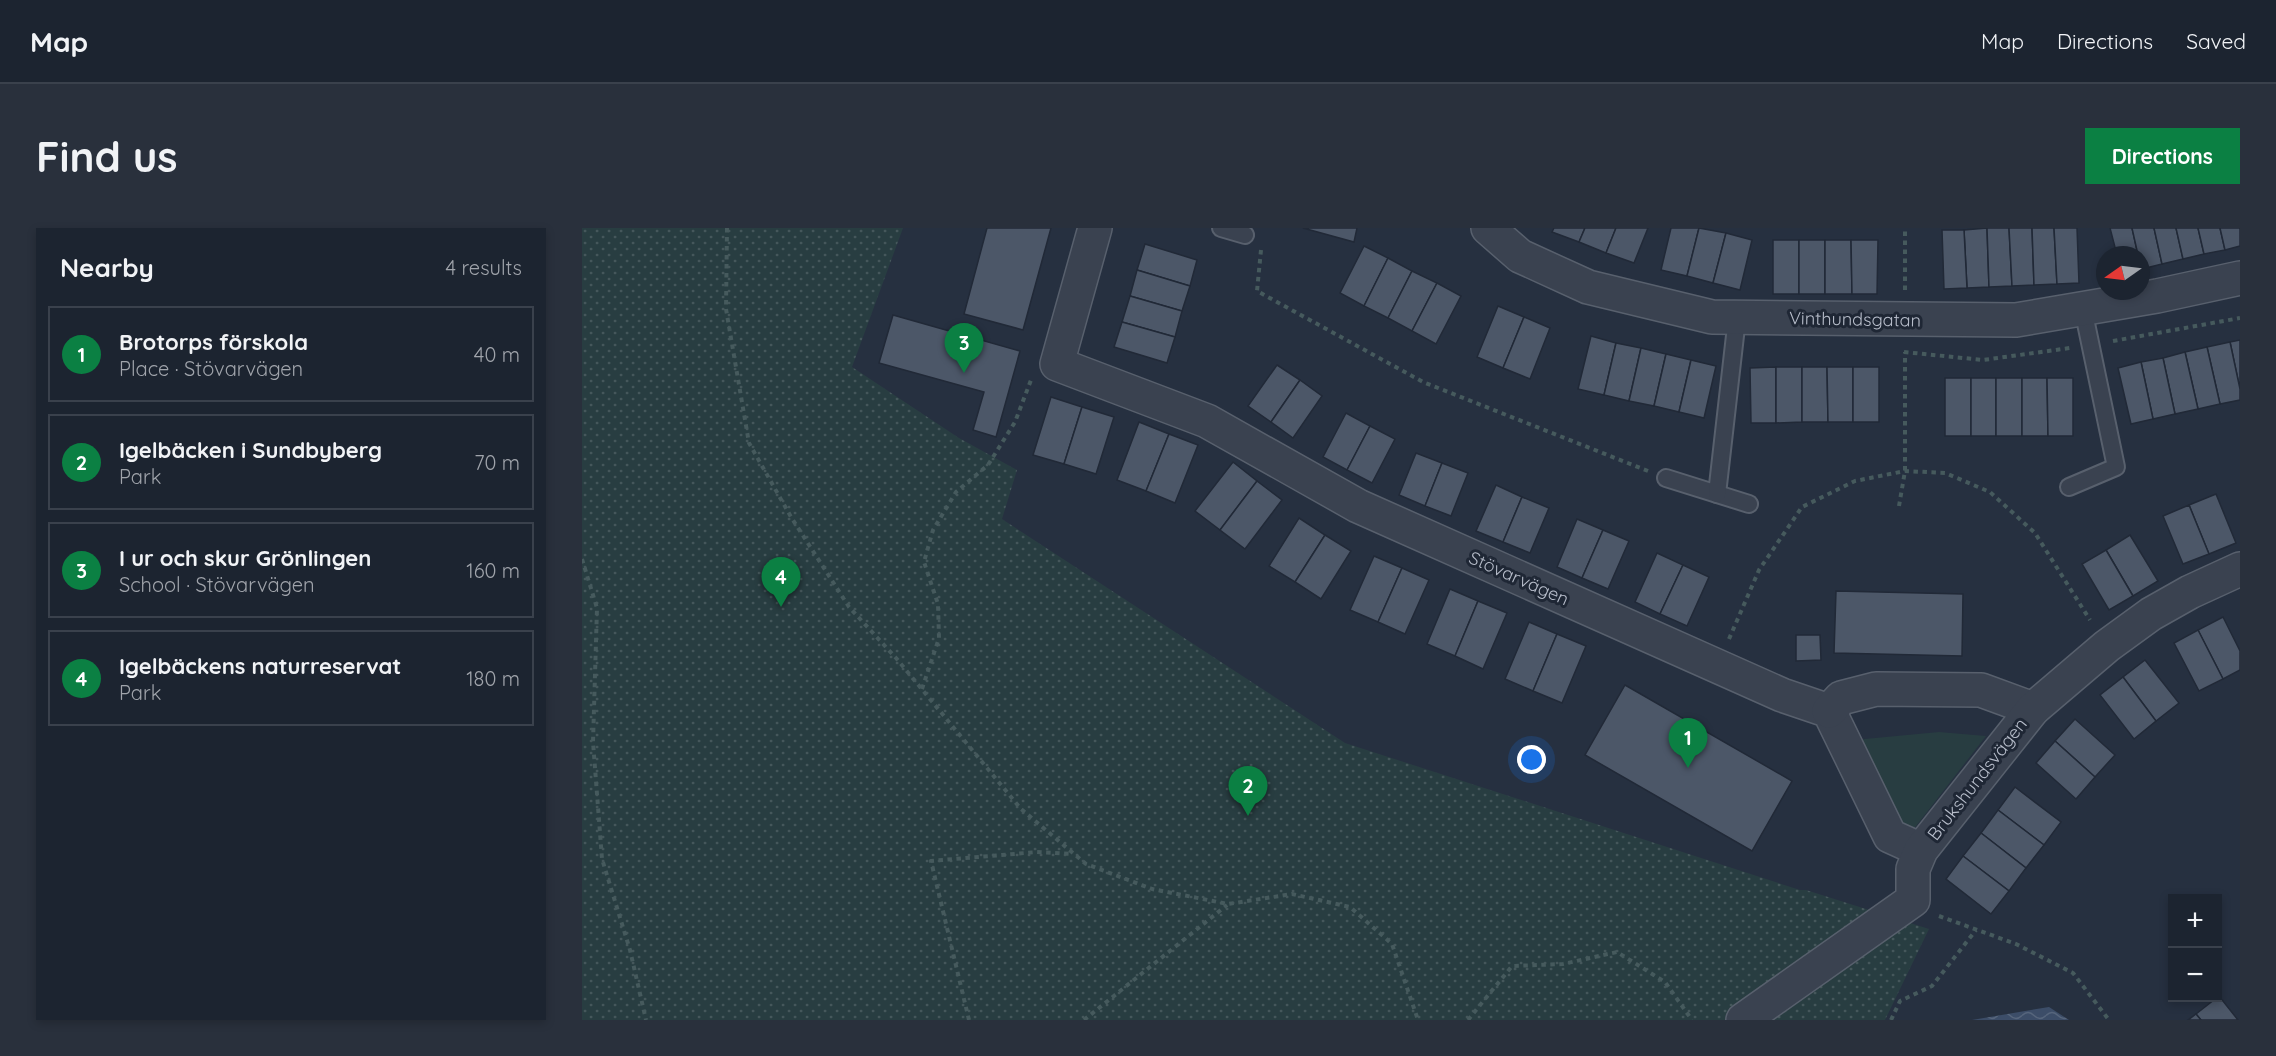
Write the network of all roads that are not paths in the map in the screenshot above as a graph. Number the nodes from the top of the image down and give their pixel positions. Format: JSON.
{"nodes":[{"id":1,"x":1095,"y":228,"type":"edge"},
{"id":2,"x":1221,"y":228,"type":"edge"},
{"id":3,"x":1488,"y":228,"type":"edge"},
{"id":4,"x":1245,"y":235,"type":"road end"},
{"id":5,"x":2240,"y":278,"type":"edge"},
{"id":6,"x":2083,"y":309,"type":"junction"},
{"id":7,"x":1737,"y":318,"type":"junction"},
{"id":8,"x":1666,"y":478,"type":"road end"},
{"id":9,"x":2069,"y":487,"type":"dead end"},
{"id":10,"x":1717,"y":494,"type":"junction"},
{"id":11,"x":1749,"y":504,"type":"dead end"},
{"id":12,"x":2240,"y":569,"type":"edge"},
{"id":13,"x":2033,"y":709,"type":"junction"},
{"id":14,"x":1829,"y":711,"type":"junction"},
{"id":15,"x":1922,"y":850,"type":"junction"},
{"id":16,"x":1743,"y":1020,"type":"edge"}],
"edges":[{"from":1,"to":14,"type":"street","name":"Stövarvägen"},
{"from":2,"to":4,"type":"lane"},
{"from":3,"to":7,"type":"street","name":"Vinthundsgatan"},
{"from":5,"to":6,"type":"street","name":"Vinthundsgatan"},
{"from":6,"to":7,"type":"street","name":"Vinthundsgatan"},
{"from":6,"to":9,"type":"lane"},
{"from":7,"to":10,"type":"lane"},
{"from":8,"to":10,"type":"lane"},
{"from":10,"to":11,"type":"lane"},
{"from":12,"to":13,"type":"street","name":"Brukshundsvägen"},
{"from":13,"to":14,"type":"street","name":"Brukshundsvägen"},
{"from":13,"to":15,"type":"street","name":"Brukshundsvägen"},
{"from":14,"to":15,"type":"street"},
{"from":15,"to":16,"type":"street","name":"Brukshundsvägen"}]}
